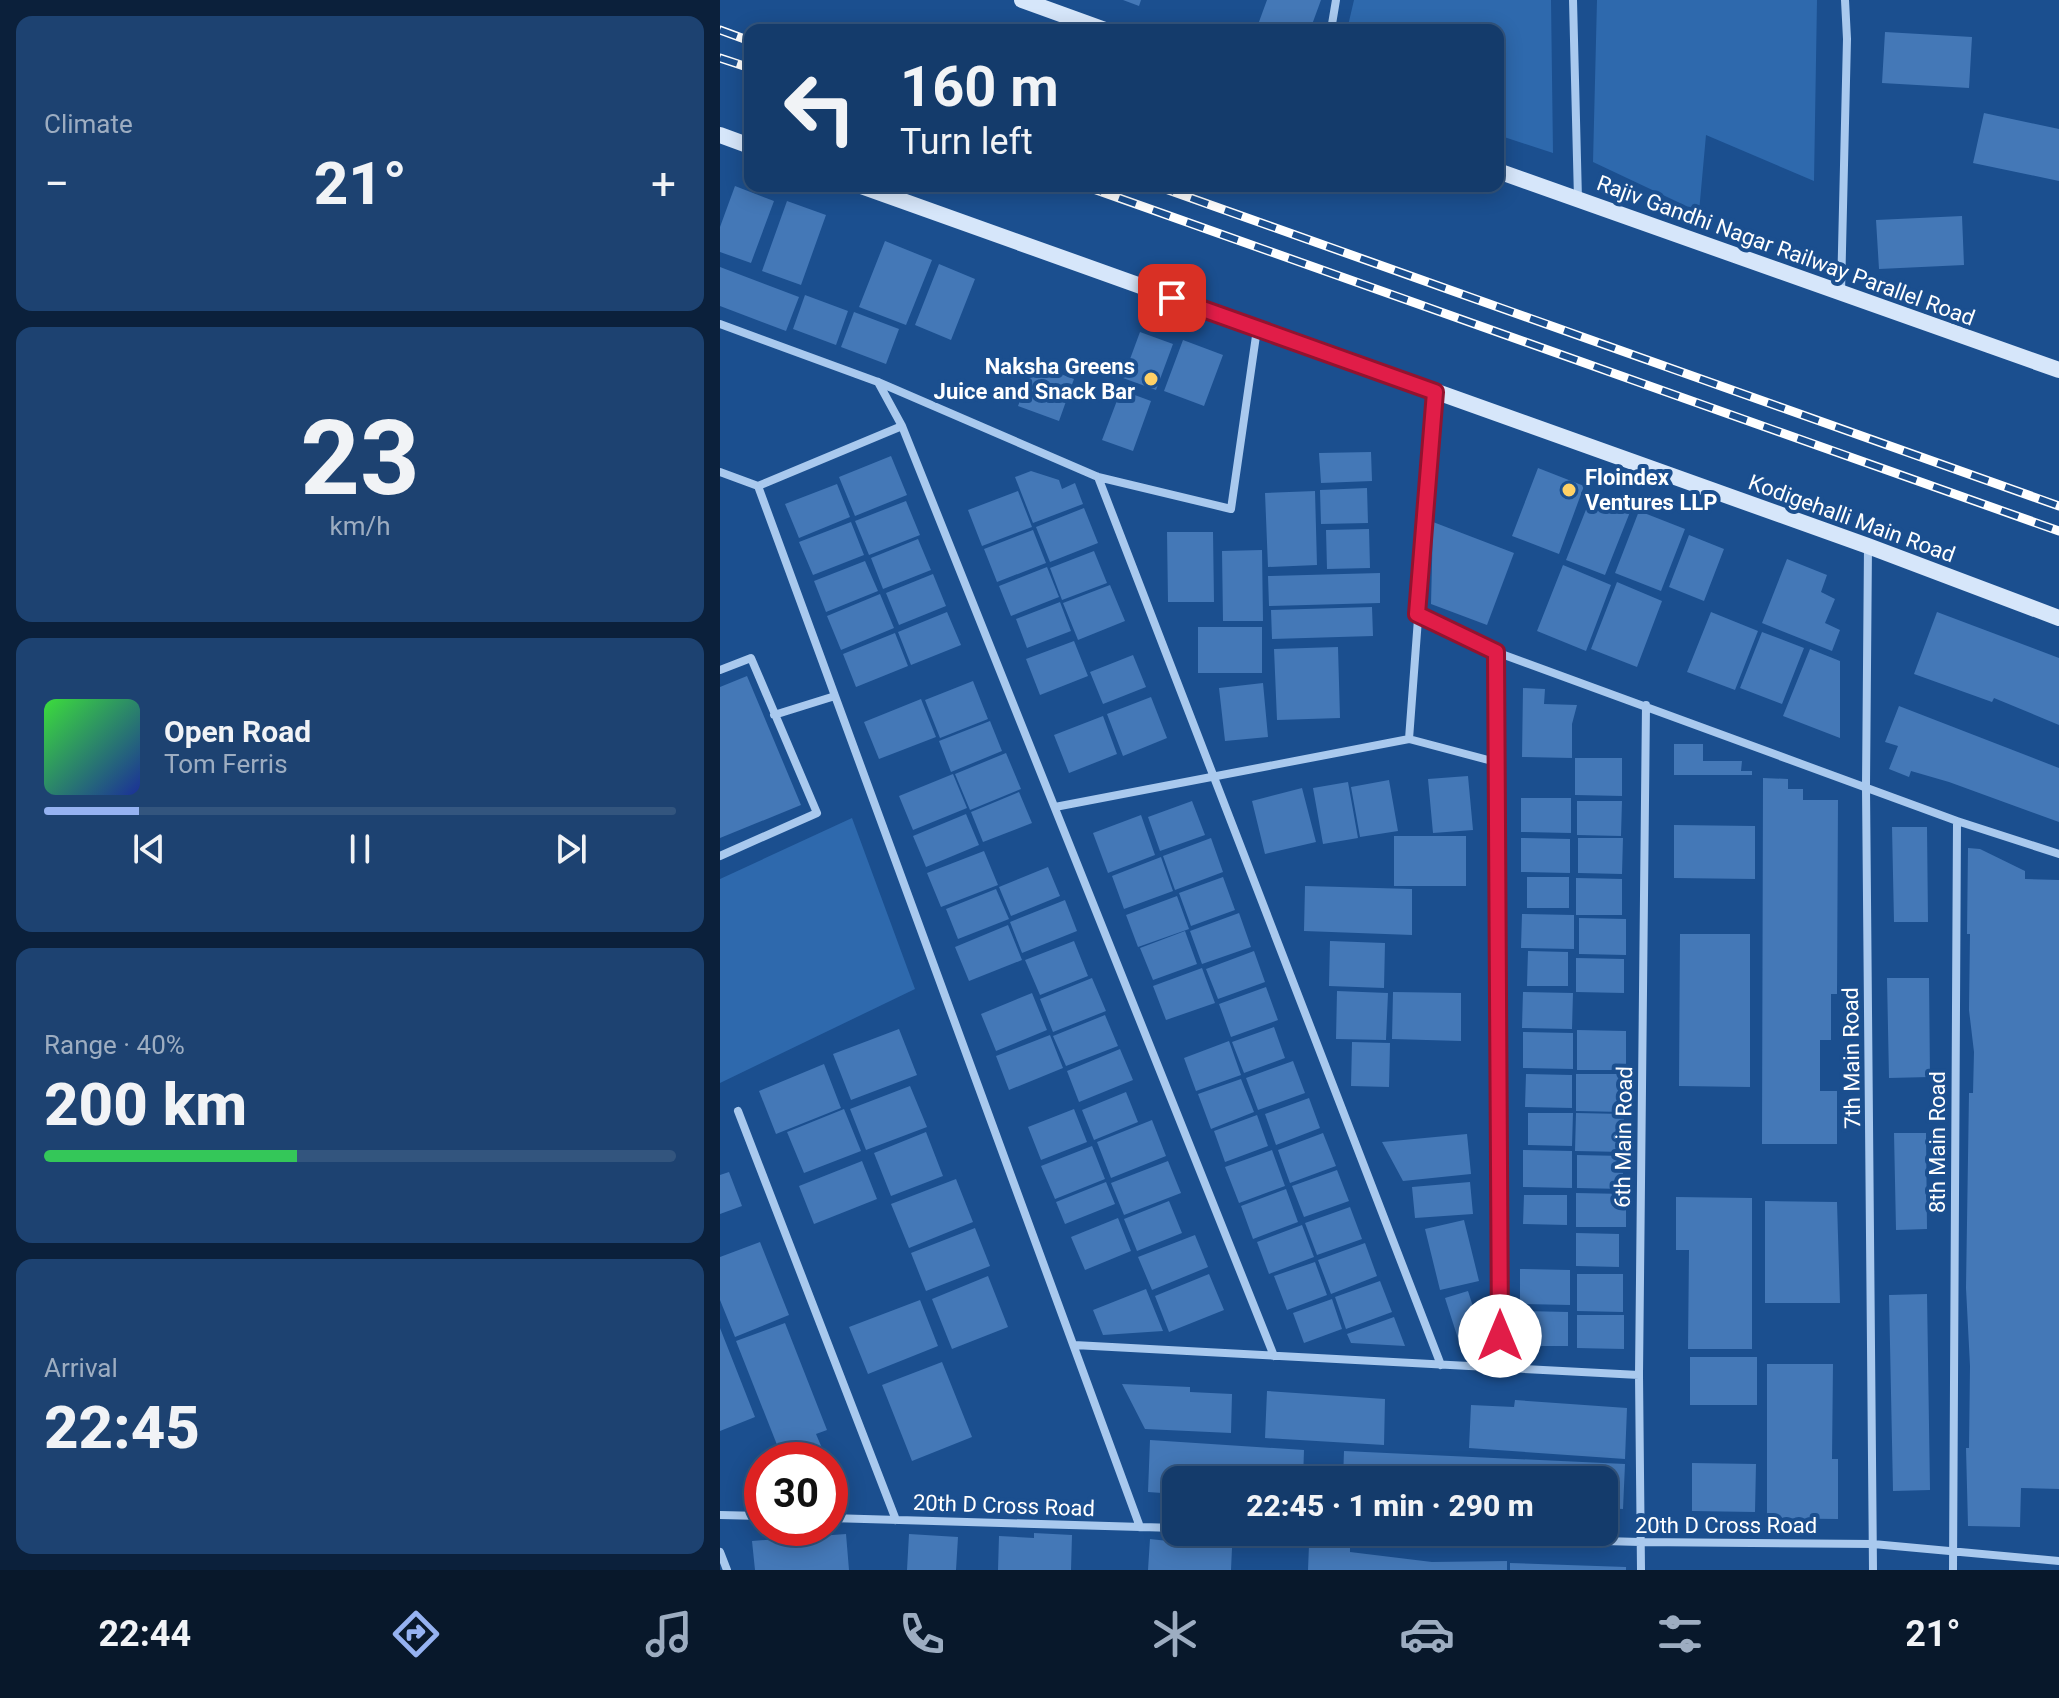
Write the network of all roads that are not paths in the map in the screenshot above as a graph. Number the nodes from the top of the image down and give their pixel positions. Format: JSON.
{"nodes":[{"id":1,"x":1022,"y":0,"type":"edge"},
{"id":2,"x":1336,"y":0,"type":"edge"},
{"id":3,"x":1573,"y":0,"type":"edge"},
{"id":4,"x":1845,"y":0,"type":"edge"},
{"id":5,"x":1088,"y":24,"type":"edge"},
{"id":6,"x":1332,"y":24,"type":"edge"},
{"id":7,"x":720,"y":135,"type":"edge"},
{"id":8,"x":744,"y":144,"type":"edge"},
{"id":9,"x":1504,"y":173,"type":"edge"},
{"id":10,"x":878,"y":192,"type":"edge"},
{"id":11,"x":1578,"y":200,"type":"junction"},
{"id":12,"x":1841,"y":293,"type":"junction"},
{"id":13,"x":720,"y":324,"type":"edge"},
{"id":14,"x":1257,"y":329,"type":"junction"},
{"id":15,"x":2059,"y":370,"type":"edge"},
{"id":16,"x":878,"y":382,"type":"junction"},
{"id":17,"x":1435,"y":392,"type":"junction"},
{"id":18,"x":902,"y":426,"type":"junction"},
{"id":19,"x":720,"y":472,"type":"edge"},
{"id":20,"x":1098,"y":477,"type":"junction"},
{"id":21,"x":758,"y":486,"type":"junction"},
{"id":22,"x":1868,"y":546,"type":"junction"},
{"id":23,"x":1417,"y":614,"type":"junction"},
{"id":24,"x":2059,"y":618,"type":"edge"},
{"id":25,"x":1496,"y":652,"type":"junction"},
{"id":26,"x":720,"y":670,"type":"edge"},
{"id":27,"x":835,"y":696,"type":"junction"},
{"id":28,"x":1646,"y":705,"type":"junction"},
{"id":29,"x":774,"y":715,"type":"junction"},
{"id":30,"x":1409,"y":739,"type":"junction"},
{"id":31,"x":1496,"y":762,"type":"junction"},
{"id":32,"x":1213,"y":775,"type":"junction"},
{"id":33,"x":1866,"y":787,"type":"junction"},
{"id":34,"x":1055,"y":807,"type":"junction"},
{"id":35,"x":1957,"y":821,"type":"junction"},
{"id":36,"x":2059,"y":854,"type":"edge"},
{"id":37,"x":720,"y":856,"type":"edge"},
{"id":38,"x":738,"y":1111,"type":"dead end"},
{"id":39,"x":1074,"y":1345,"type":"junction"},
{"id":40,"x":1274,"y":1356,"type":"junction"},
{"id":41,"x":1441,"y":1365,"type":"junction"},
{"id":42,"x":1500,"y":1368,"type":"junction"},
{"id":43,"x":1639,"y":1375,"type":"junction"},
{"id":44,"x":720,"y":1515,"type":"edge"},
{"id":45,"x":744,"y":1516,"type":"edge"},
{"id":46,"x":848,"y":1519,"type":"edge"},
{"id":47,"x":896,"y":1520,"type":"junction"},
{"id":48,"x":1140,"y":1527,"type":"junction"},
{"id":49,"x":1162,"y":1528,"type":"edge"},
{"id":50,"x":1618,"y":1541,"type":"edge"},
{"id":51,"x":1640,"y":1542,"type":"junction"},
{"id":52,"x":1873,"y":1544,"type":"junction"},
{"id":53,"x":720,"y":1552,"type":"edge"},
{"id":54,"x":1953,"y":1553,"type":"junction"},
{"id":55,"x":2059,"y":1561,"type":"edge"},
{"id":56,"x":727,"y":1570,"type":"edge"},
{"id":57,"x":1641,"y":1570,"type":"edge"},
{"id":58,"x":1873,"y":1570,"type":"edge"},
{"id":59,"x":1953,"y":1570,"type":"edge"}],
"edges":[{"from":1,"to":5,"type":"street"},
{"from":2,"to":6,"type":"street"},
{"from":3,"to":11,"type":"street"},
{"from":4,"to":12,"type":"street"},
{"from":7,"to":8,"type":"street"},
{"from":9,"to":11,"type":"street","name":"Rajiv Gandhi Nagar Railway Parallel Road"},
{"from":10,"to":14,"type":"street","name":"Kodigehalli Main Road"},
{"from":11,"to":12,"type":"street","name":"Rajiv Gandhi Nagar Railway Parallel Road"},
{"from":12,"to":15,"type":"street","name":"Rajiv Gandhi Nagar Railway Parallel Road"},
{"from":13,"to":16,"type":"street"},
{"from":14,"to":17,"type":"street","name":"Kodigehalli Main Road"},
{"from":14,"to":20,"type":"street"},
{"from":16,"to":18,"type":"street"},
{"from":16,"to":20,"type":"street"},
{"from":17,"to":22,"type":"street","name":"Kodigehalli Main Road"},
{"from":17,"to":23,"type":"street"},
{"from":18,"to":21,"type":"street"},
{"from":18,"to":34,"type":"street"},
{"from":19,"to":21,"type":"street"},
{"from":20,"to":32,"type":"street"},
{"from":21,"to":27,"type":"street"},
{"from":22,"to":24,"type":"street","name":"Kodigehalli Main Road"},
{"from":22,"to":33,"type":"street","name":"7th Main Road"},
{"from":23,"to":25,"type":"street"},
{"from":23,"to":30,"type":"street"},
{"from":25,"to":28,"type":"street"},
{"from":25,"to":31,"type":"street"},
{"from":26,"to":29,"type":"street"},
{"from":27,"to":29,"type":"street"},
{"from":27,"to":39,"type":"street"},
{"from":28,"to":33,"type":"street"},
{"from":28,"to":43,"type":"street","name":"6th Main Road"},
{"from":29,"to":37,"type":"street"},
{"from":30,"to":31,"type":"street"},
{"from":30,"to":32,"type":"street"},
{"from":31,"to":42,"type":"street"},
{"from":32,"to":34,"type":"street"},
{"from":32,"to":41,"type":"street"},
{"from":33,"to":35,"type":"street"},
{"from":33,"to":52,"type":"street","name":"7th Main Road"},
{"from":34,"to":40,"type":"street"},
{"from":35,"to":36,"type":"street"},
{"from":35,"to":54,"type":"street","name":"8th Main Road"},
{"from":38,"to":47,"type":"street"},
{"from":39,"to":40,"type":"street"},
{"from":39,"to":48,"type":"street"},
{"from":40,"to":41,"type":"street"},
{"from":41,"to":42,"type":"street"},
{"from":42,"to":43,"type":"street"},
{"from":43,"to":51,"type":"street","name":"6th Main Road"},
{"from":44,"to":45,"type":"street"},
{"from":46,"to":47,"type":"street","name":"20th D Cross Road"},
{"from":47,"to":48,"type":"street","name":"20th D Cross Road"},
{"from":48,"to":49,"type":"street","name":"20th D Cross Road"},
{"from":50,"to":51,"type":"street","name":"20th D Cross Road"},
{"from":51,"to":52,"type":"street","name":"20th D Cross Road"},
{"from":51,"to":57,"type":"street","name":"6th Main Road"},
{"from":52,"to":54,"type":"street","name":"20th D Cross Road"},
{"from":52,"to":58,"type":"street","name":"7th Main Road"},
{"from":53,"to":56,"type":"street"},
{"from":54,"to":55,"type":"street","name":"20th D Cross Road"},
{"from":54,"to":59,"type":"street","name":"8th Main Road"}]}
